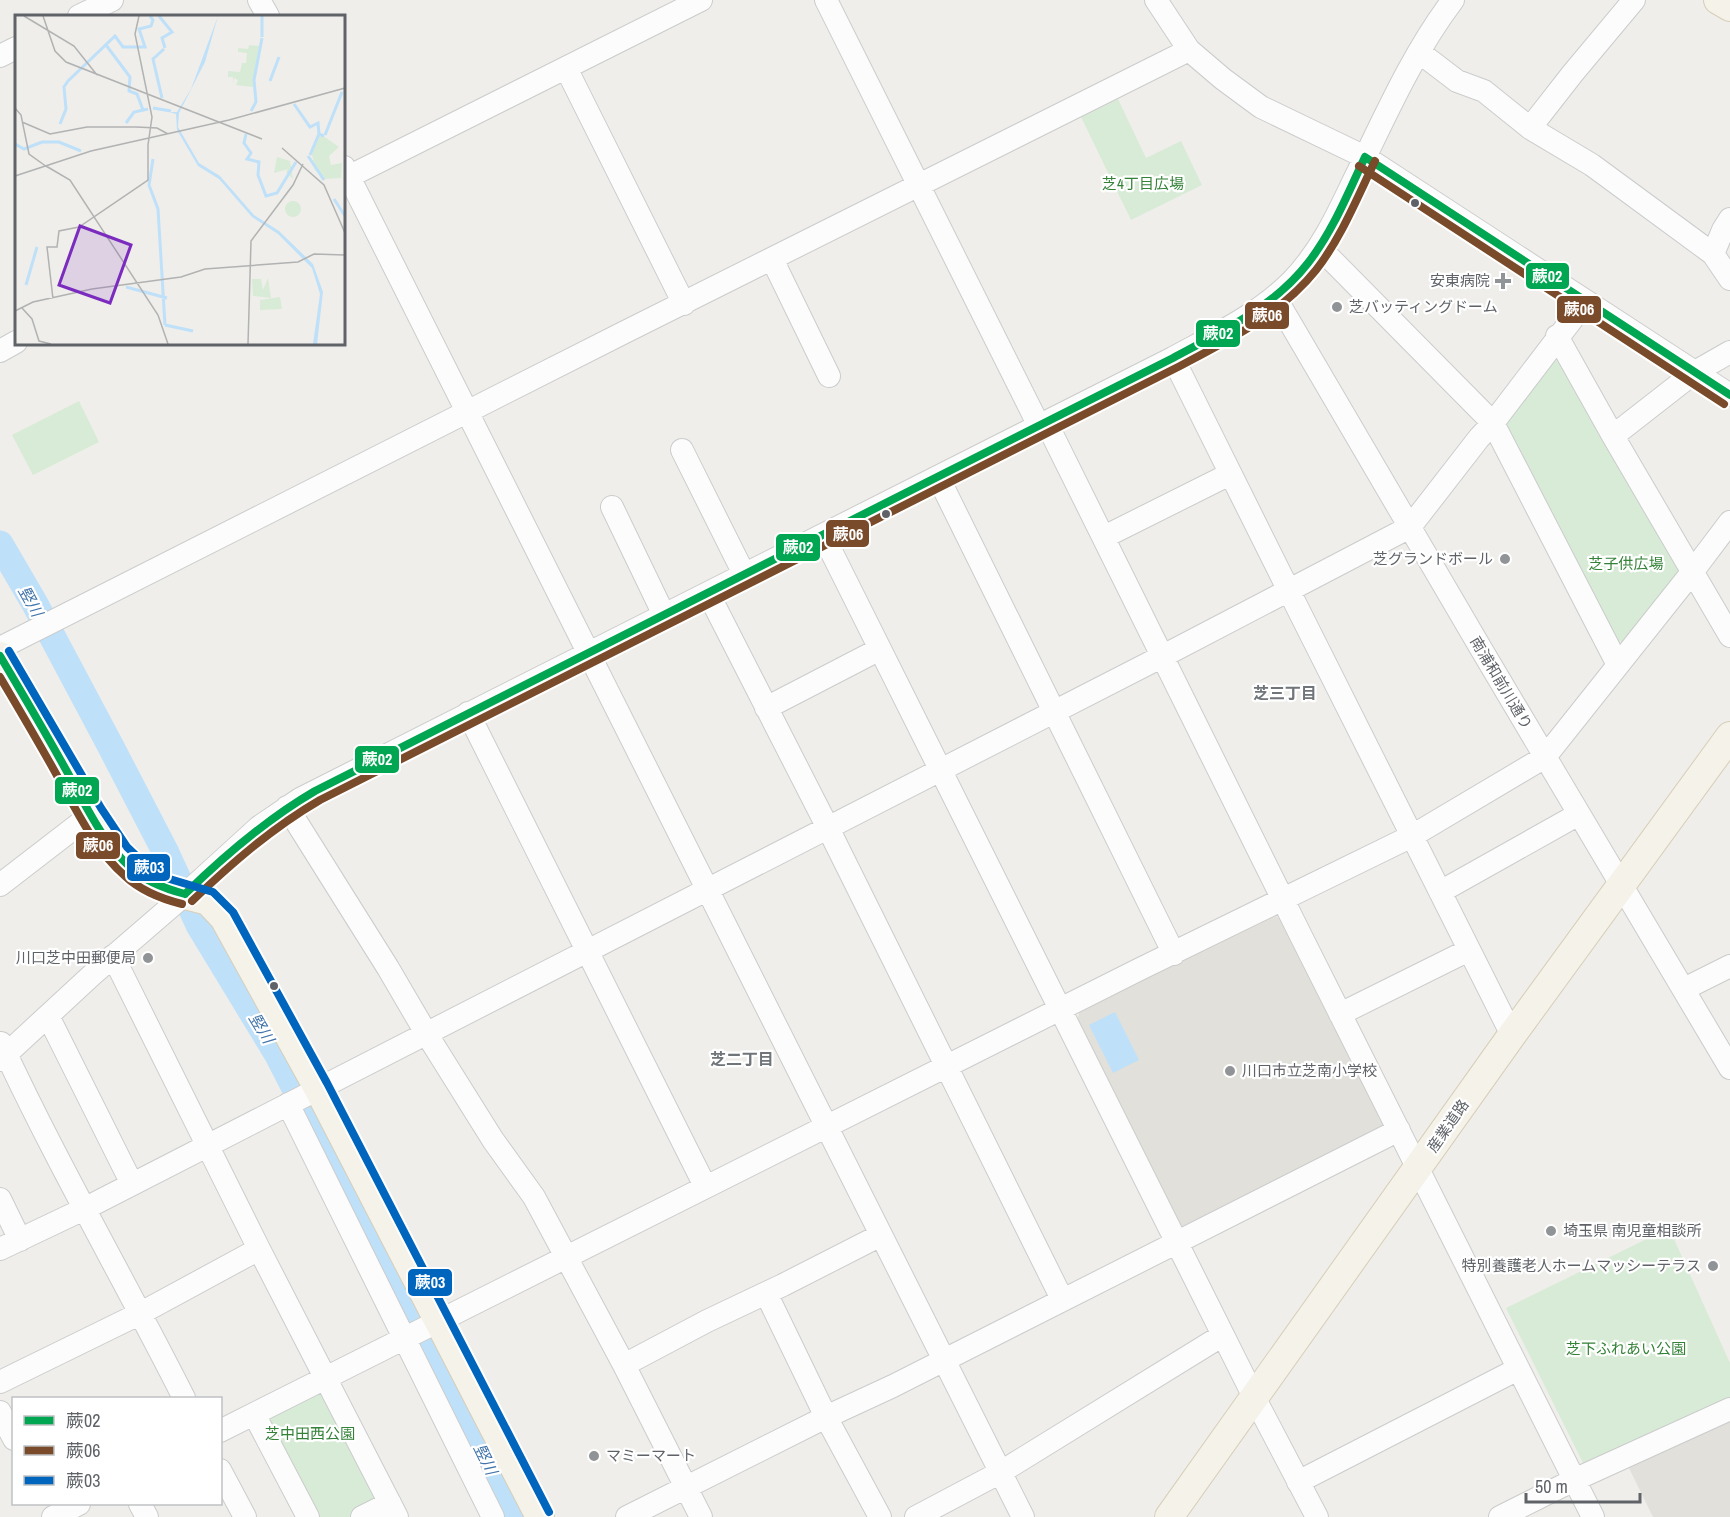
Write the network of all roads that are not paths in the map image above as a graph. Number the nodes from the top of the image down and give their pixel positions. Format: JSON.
{"nodes":[{"id":1,"x":112,"y":0,"type":"edge"},
{"id":2,"x":259,"y":0,"type":"edge"},
{"id":3,"x":701,"y":0,"type":"edge"},
{"id":4,"x":826,"y":0,"type":"edge"},
{"id":5,"x":1156,"y":0,"type":"edge"},
{"id":6,"x":1454,"y":0,"type":"edge"},
{"id":7,"x":1634,"y":0,"type":"edge"},
{"id":8,"x":1718,"y":0,"type":"edge"},
{"id":9,"x":1730,"y":7,"type":"edge"},
{"id":10,"x":81,"y":15,"type":"edge"},
{"id":11,"x":267,"y":15,"type":"edge"},
{"id":12,"x":15,"y":48,"type":"edge"},
{"id":13,"x":1189,"y":50,"type":"junction"},
{"id":14,"x":1419,"y":52,"type":"junction"},
{"id":15,"x":0,"y":56,"type":"edge"},
{"id":16,"x":566,"y":68,"type":"junction"},
{"id":17,"x":1530,"y":128,"type":"junction"},
{"id":18,"x":1365,"y":158,"type":"junction"},
{"id":19,"x":345,"y":174,"type":"edge"},
{"id":20,"x":919,"y":185,"type":"junction"},
{"id":21,"x":1730,"y":219,"type":"edge"},
{"id":22,"x":1319,"y":247,"type":"junction"},
{"id":23,"x":1713,"y":254,"type":"junction"},
{"id":24,"x":772,"y":259,"type":"junction"},
{"id":25,"x":1730,"y":279,"type":"edge"},
{"id":26,"x":1275,"y":297,"type":"junction"},
{"id":27,"x":1586,"y":301,"type":"junction"},
{"id":28,"x":684,"y":303,"type":"junction"},
{"id":29,"x":1557,"y":336,"type":"junction"},
{"id":30,"x":15,"y":343,"type":"edge"},
{"id":31,"x":0,"y":351,"type":"edge"},
{"id":32,"x":1730,"y":352,"type":"edge"},
{"id":33,"x":1173,"y":358,"type":"junction"},
{"id":34,"x":1695,"y":372,"type":"junction"},
{"id":35,"x":829,"y":376,"type":"dead end"},
{"id":36,"x":1730,"y":395,"type":"edge"},
{"id":37,"x":467,"y":412,"type":"junction"},
{"id":38,"x":1493,"y":423,"type":"junction"},
{"id":39,"x":1042,"y":424,"type":"junction"},
{"id":40,"x":1613,"y":436,"type":"junction"},
{"id":41,"x":682,"y":450,"type":"dead end"},
{"id":42,"x":1230,"y":474,"type":"junction"},
{"id":43,"x":938,"y":477,"type":"junction"},
{"id":44,"x":612,"y":507,"type":"dead end"},
{"id":45,"x":1730,"y":522,"type":"edge"},
{"id":46,"x":1410,"y":527,"type":"junction"},
{"id":47,"x":823,"y":535,"type":"junction"},
{"id":48,"x":1104,"y":537,"type":"junction"},
{"id":49,"x":1693,"y":571,"type":"junction"},
{"id":50,"x":744,"y":574,"type":"junction"},
{"id":51,"x":1288,"y":591,"type":"junction"},
{"id":52,"x":708,"y":593,"type":"junction"},
{"id":53,"x":664,"y":615,"type":"junction"},
{"id":54,"x":1730,"y":636,"type":"edge"},
{"id":55,"x":0,"y":648,"type":"edge"},
{"id":56,"x":880,"y":649,"type":"junction"},
{"id":57,"x":588,"y":653,"type":"junction"},
{"id":58,"x":0,"y":656,"type":"edge"},
{"id":59,"x":1163,"y":656,"type":"junction"},
{"id":60,"x":1618,"y":665,"type":"junction"},
{"id":61,"x":766,"y":708,"type":"junction"},
{"id":62,"x":1054,"y":712,"type":"junction"},
{"id":63,"x":468,"y":713,"type":"junction"},
{"id":64,"x":1730,"y":736,"type":"edge"},
{"id":65,"x":1545,"y":757,"type":"junction"},
{"id":66,"x":940,"y":770,"type":"junction"},
{"id":67,"x":287,"y":807,"type":"junction"},
{"id":68,"x":92,"y":814,"type":"junction"},
{"id":69,"x":1579,"y":814,"type":"junction"},
{"id":70,"x":828,"y":828,"type":"junction"},
{"id":71,"x":1412,"y":836,"type":"junction"},
{"id":72,"x":1621,"y":884,"type":"junction"},
{"id":73,"x":0,"y":885,"type":"edge"},
{"id":74,"x":707,"y":889,"type":"junction"},
{"id":75,"x":1440,"y":892,"type":"junction"},
{"id":76,"x":185,"y":894,"type":"junction"},
{"id":77,"x":1283,"y":900,"type":"junction"},
{"id":78,"x":1469,"y":950,"type":"junction"},
{"id":79,"x":587,"y":951,"type":"junction"},
{"id":80,"x":1174,"y":954,"type":"junction"},
{"id":81,"x":113,"y":956,"type":"junction"},
{"id":82,"x":1730,"y":966,"type":"edge"},
{"id":83,"x":1684,"y":989,"type":"junction"},
{"id":84,"x":1061,"y":1010,"type":"junction"},
{"id":85,"x":1340,"y":1014,"type":"junction"},
{"id":86,"x":48,"y":1016,"type":"junction"},
{"id":87,"x":426,"y":1033,"type":"junction"},
{"id":88,"x":1512,"y":1035,"type":"junction"},
{"id":89,"x":2,"y":1051,"type":"edge"},
{"id":90,"x":947,"y":1066,"type":"junction"},
{"id":91,"x":1730,"y":1068,"type":"edge"},
{"id":92,"x":303,"y":1096,"type":"junction"},
{"id":93,"x":826,"y":1126,"type":"junction"},
{"id":94,"x":1399,"y":1130,"type":"junction"},
{"id":95,"x":208,"y":1145,"type":"junction"},
{"id":96,"x":1418,"y":1168,"type":"junction"},
{"id":97,"x":132,"y":1184,"type":"junction"},
{"id":98,"x":705,"y":1186,"type":"junction"},
{"id":99,"x":0,"y":1199,"type":"edge"},
{"id":100,"x":84,"y":1209,"type":"junction"},
{"id":101,"x":881,"y":1235,"type":"junction"},
{"id":102,"x":1177,"y":1242,"type":"junction"},
{"id":103,"x":10,"y":1244,"type":"edge"},
{"id":104,"x":259,"y":1249,"type":"junction"},
{"id":105,"x":566,"y":1256,"type":"junction"},
{"id":106,"x":766,"y":1293,"type":"junction"},
{"id":107,"x":1062,"y":1299,"type":"junction"},
{"id":108,"x":141,"y":1313,"type":"junction"},
{"id":109,"x":436,"y":1323,"type":"junction"},
{"id":110,"x":1223,"y":1335,"type":"junction"},
{"id":111,"x":409,"y":1337,"type":"junction"},
{"id":112,"x":944,"y":1360,"type":"junction"},
{"id":113,"x":624,"y":1365,"type":"junction"},
{"id":114,"x":1518,"y":1369,"type":"junction"},
{"id":115,"x":327,"y":1378,"type":"junction"},
{"id":116,"x":0,"y":1382,"type":"edge"},
{"id":117,"x":1254,"y":1396,"type":"junction"},
{"id":118,"x":183,"y":1397,"type":"edge"},
{"id":119,"x":1730,"y":1409,"type":"edge"},
{"id":120,"x":0,"y":1412,"type":"edge"},
{"id":121,"x":254,"y":1414,"type":"junction"},
{"id":122,"x":826,"y":1417,"type":"junction"},
{"id":123,"x":222,"y":1430,"type":"edge"},
{"id":124,"x":12,"y":1435,"type":"edge"},
{"id":125,"x":1001,"y":1472,"type":"junction"},
{"id":126,"x":222,"y":1474,"type":"edge"},
{"id":127,"x":1574,"y":1480,"type":"junction"},
{"id":128,"x":1298,"y":1482,"type":"junction"},
{"id":129,"x":686,"y":1487,"type":"junction"},
{"id":130,"x":75,"y":1505,"type":"edge"},
{"id":131,"x":394,"y":1510,"type":"edge"},
{"id":132,"x":52,"y":1517,"type":"edge"},
{"id":133,"x":244,"y":1517,"type":"edge"},
{"id":134,"x":308,"y":1517,"type":"edge"},
{"id":135,"x":362,"y":1517,"type":"edge"},
{"id":136,"x":493,"y":1517,"type":"edge"},
{"id":137,"x":540,"y":1517,"type":"edge"},
{"id":138,"x":627,"y":1517,"type":"edge"},
{"id":139,"x":701,"y":1517,"type":"edge"},
{"id":140,"x":880,"y":1517,"type":"edge"},
{"id":141,"x":916,"y":1517,"type":"edge"},
{"id":142,"x":1023,"y":1517,"type":"edge"},
{"id":143,"x":1169,"y":1517,"type":"edge"},
{"id":144,"x":1317,"y":1517,"type":"edge"},
{"id":145,"x":1500,"y":1517,"type":"edge"},
{"id":146,"x":1593,"y":1517,"type":"edge"}],
"edges":[{"from":1,"to":10,"type":"street"},
{"from":2,"to":11,"type":"street"},
{"from":3,"to":16,"type":"street"},
{"from":4,"to":20,"type":"street"},
{"from":5,"to":13,"type":"street"},
{"from":6,"to":14,"type":"street"},
{"from":7,"to":17,"type":"street"},
{"from":8,"to":9,"type":"main road"},
{"from":12,"to":15,"type":"street"},
{"from":13,"to":18,"type":"street"},
{"from":13,"to":20,"type":"street"},
{"from":14,"to":17,"type":"street"},
{"from":14,"to":18,"type":"street"},
{"from":16,"to":19,"type":"street"},
{"from":16,"to":28,"type":"street"},
{"from":17,"to":23,"type":"street"},
{"from":18,"to":22,"type":"street"},
{"from":18,"to":27,"type":"street"},
{"from":19,"to":37,"type":"street"},
{"from":20,"to":24,"type":"street"},
{"from":20,"to":39,"type":"street"},
{"from":21,"to":23,"type":"street"},
{"from":22,"to":26,"type":"street"},
{"from":22,"to":38,"type":"street"},
{"from":23,"to":25,"type":"street"},
{"from":24,"to":28,"type":"street"},
{"from":24,"to":35,"type":"street"},
{"from":26,"to":33,"type":"street"},
{"from":26,"to":46,"type":"street","name":"南浦和前川通り"},
{"from":27,"to":29,"type":"street"},
{"from":27,"to":34,"type":"street"},
{"from":28,"to":37,"type":"street"},
{"from":29,"to":38,"type":"street"},
{"from":29,"to":40,"type":"street"},
{"from":30,"to":31,"type":"street"},
{"from":32,"to":34,"type":"street"},
{"from":33,"to":39,"type":"street"},
{"from":33,"to":42,"type":"street"},
{"from":34,"to":36,"type":"street"},
{"from":34,"to":40,"type":"street"},
{"from":37,"to":55,"type":"street"},
{"from":37,"to":57,"type":"street"},
{"from":38,"to":46,"type":"street"},
{"from":38,"to":60,"type":"street"},
{"from":39,"to":43,"type":"street"},
{"from":39,"to":48,"type":"street"},
{"from":40,"to":49,"type":"street"},
{"from":41,"to":50,"type":"street"},
{"from":42,"to":48,"type":"street"},
{"from":42,"to":51,"type":"street"},
{"from":43,"to":47,"type":"street"},
{"from":43,"to":62,"type":"street"},
{"from":44,"to":53,"type":"street"},
{"from":45,"to":49,"type":"street"},
{"from":46,"to":51,"type":"street"},
{"from":46,"to":65,"type":"street","name":"南浦和前川通り"},
{"from":47,"to":50,"type":"street"},
{"from":47,"to":56,"type":"street"},
{"from":48,"to":59,"type":"street"},
{"from":49,"to":54,"type":"street"},
{"from":49,"to":60,"type":"street"},
{"from":50,"to":52,"type":"street"},
{"from":51,"to":59,"type":"street"},
{"from":51,"to":71,"type":"street"},
{"from":52,"to":53,"type":"street"},
{"from":52,"to":61,"type":"street"},
{"from":53,"to":57,"type":"street"},
{"from":56,"to":61,"type":"street"},
{"from":56,"to":66,"type":"street"},
{"from":57,"to":63,"type":"street"},
{"from":57,"to":74,"type":"street"},
{"from":58,"to":68,"type":"main road"},
{"from":59,"to":62,"type":"street"},
{"from":59,"to":77,"type":"street"},
{"from":60,"to":65,"type":"street"},
{"from":61,"to":70,"type":"street"},
{"from":62,"to":66,"type":"street"},
{"from":62,"to":80,"type":"street"},
{"from":63,"to":67,"type":"street"},
{"from":63,"to":79,"type":"street"},
{"from":64,"to":72,"type":"main road","name":"産業道路"},
{"from":65,"to":69,"type":"street","name":"南浦和前川通り"},
{"from":65,"to":71,"type":"street"},
{"from":66,"to":70,"type":"street"},
{"from":66,"to":84,"type":"street"},
{"from":67,"to":76,"type":"street"},
{"from":67,"to":87,"type":"street"},
{"from":68,"to":73,"type":"street"},
{"from":68,"to":76,"type":"main road"},
{"from":69,"to":72,"type":"street","name":"南浦和前川通り"},
{"from":69,"to":75,"type":"street"},
{"from":70,"to":74,"type":"street"},
{"from":70,"to":90,"type":"street"},
{"from":71,"to":75,"type":"street"},
{"from":71,"to":77,"type":"street"},
{"from":72,"to":83,"type":"street","name":"南浦和前川通り"},
{"from":72,"to":88,"type":"main road","name":"産業道路"},
{"from":74,"to":79,"type":"street"},
{"from":74,"to":93,"type":"street"},
{"from":75,"to":78,"type":"street"},
{"from":76,"to":81,"type":"street"},
{"from":76,"to":92,"type":"main road"},
{"from":77,"to":80,"type":"street"},
{"from":77,"to":85,"type":"street"},
{"from":78,"to":85,"type":"street"},
{"from":78,"to":88,"type":"street"},
{"from":79,"to":87,"type":"street"},
{"from":79,"to":98,"type":"street"},
{"from":80,"to":84,"type":"street"},
{"from":81,"to":86,"type":"street"},
{"from":81,"to":95,"type":"street"},
{"from":82,"to":83,"type":"street"},
{"from":83,"to":91,"type":"street","name":"南浦和前川通り"},
{"from":84,"to":90,"type":"street"},
{"from":84,"to":102,"type":"street"},
{"from":85,"to":94,"type":"street"},
{"from":86,"to":89,"type":"street"},
{"from":86,"to":97,"type":"street"},
{"from":87,"to":92,"type":"street"},
{"from":87,"to":105,"type":"street"},
{"from":88,"to":96,"type":"main road","name":"産業道路"},
{"from":89,"to":100,"type":"street"},
{"from":90,"to":93,"type":"street"},
{"from":90,"to":107,"type":"street"},
{"from":92,"to":95,"type":"street"},
{"from":92,"to":109,"type":"main road"},
{"from":92,"to":111,"type":"street"},
{"from":93,"to":98,"type":"street"},
{"from":93,"to":101,"type":"street"},
{"from":94,"to":96,"type":"street"},
{"from":94,"to":102,"type":"street"},
{"from":95,"to":97,"type":"street"},
{"from":95,"to":104,"type":"street"},
{"from":96,"to":114,"type":"street"},
{"from":96,"to":117,"type":"main road","name":"産業道路"},
{"from":97,"to":100,"type":"street"},
{"from":98,"to":105,"type":"street"},
{"from":99,"to":103,"type":"street"},
{"from":100,"to":103,"type":"street"},
{"from":100,"to":108,"type":"street"},
{"from":101,"to":106,"type":"street"},
{"from":101,"to":112,"type":"street"},
{"from":102,"to":107,"type":"street"},
{"from":102,"to":110,"type":"street"},
{"from":104,"to":108,"type":"street"},
{"from":104,"to":115,"type":"street"},
{"from":105,"to":109,"type":"street"},
{"from":105,"to":113,"type":"street"},
{"from":106,"to":113,"type":"street"},
{"from":106,"to":122,"type":"street"},
{"from":107,"to":112,"type":"street"},
{"from":108,"to":116,"type":"street"},
{"from":108,"to":118,"type":"street"},
{"from":109,"to":111,"type":"street"},
{"from":109,"to":137,"type":"main road"},
{"from":110,"to":117,"type":"street"},
{"from":110,"to":125,"type":"street"},
{"from":111,"to":115,"type":"street"},
{"from":111,"to":136,"type":"street"},
{"from":112,"to":122,"type":"street"},
{"from":112,"to":125,"type":"street"},
{"from":113,"to":129,"type":"street"},
{"from":114,"to":127,"type":"street"},
{"from":114,"to":128,"type":"street"},
{"from":115,"to":121,"type":"street"},
{"from":115,"to":131,"type":"street"},
{"from":117,"to":128,"type":"street"},
{"from":117,"to":143,"type":"main road","name":"産業道路"},
{"from":119,"to":127,"type":"street"},
{"from":120,"to":124,"type":"street"},
{"from":121,"to":123,"type":"street"},
{"from":121,"to":134,"type":"street"},
{"from":122,"to":129,"type":"street"},
{"from":122,"to":140,"type":"street"},
{"from":125,"to":141,"type":"street"},
{"from":125,"to":142,"type":"street"},
{"from":126,"to":133,"type":"street"},
{"from":127,"to":145,"type":"street"},
{"from":127,"to":146,"type":"street"},
{"from":128,"to":144,"type":"street"},
{"from":129,"to":138,"type":"street"},
{"from":129,"to":139,"type":"street"},
{"from":130,"to":132,"type":"street"},
{"from":131,"to":135,"type":"street"}]}
